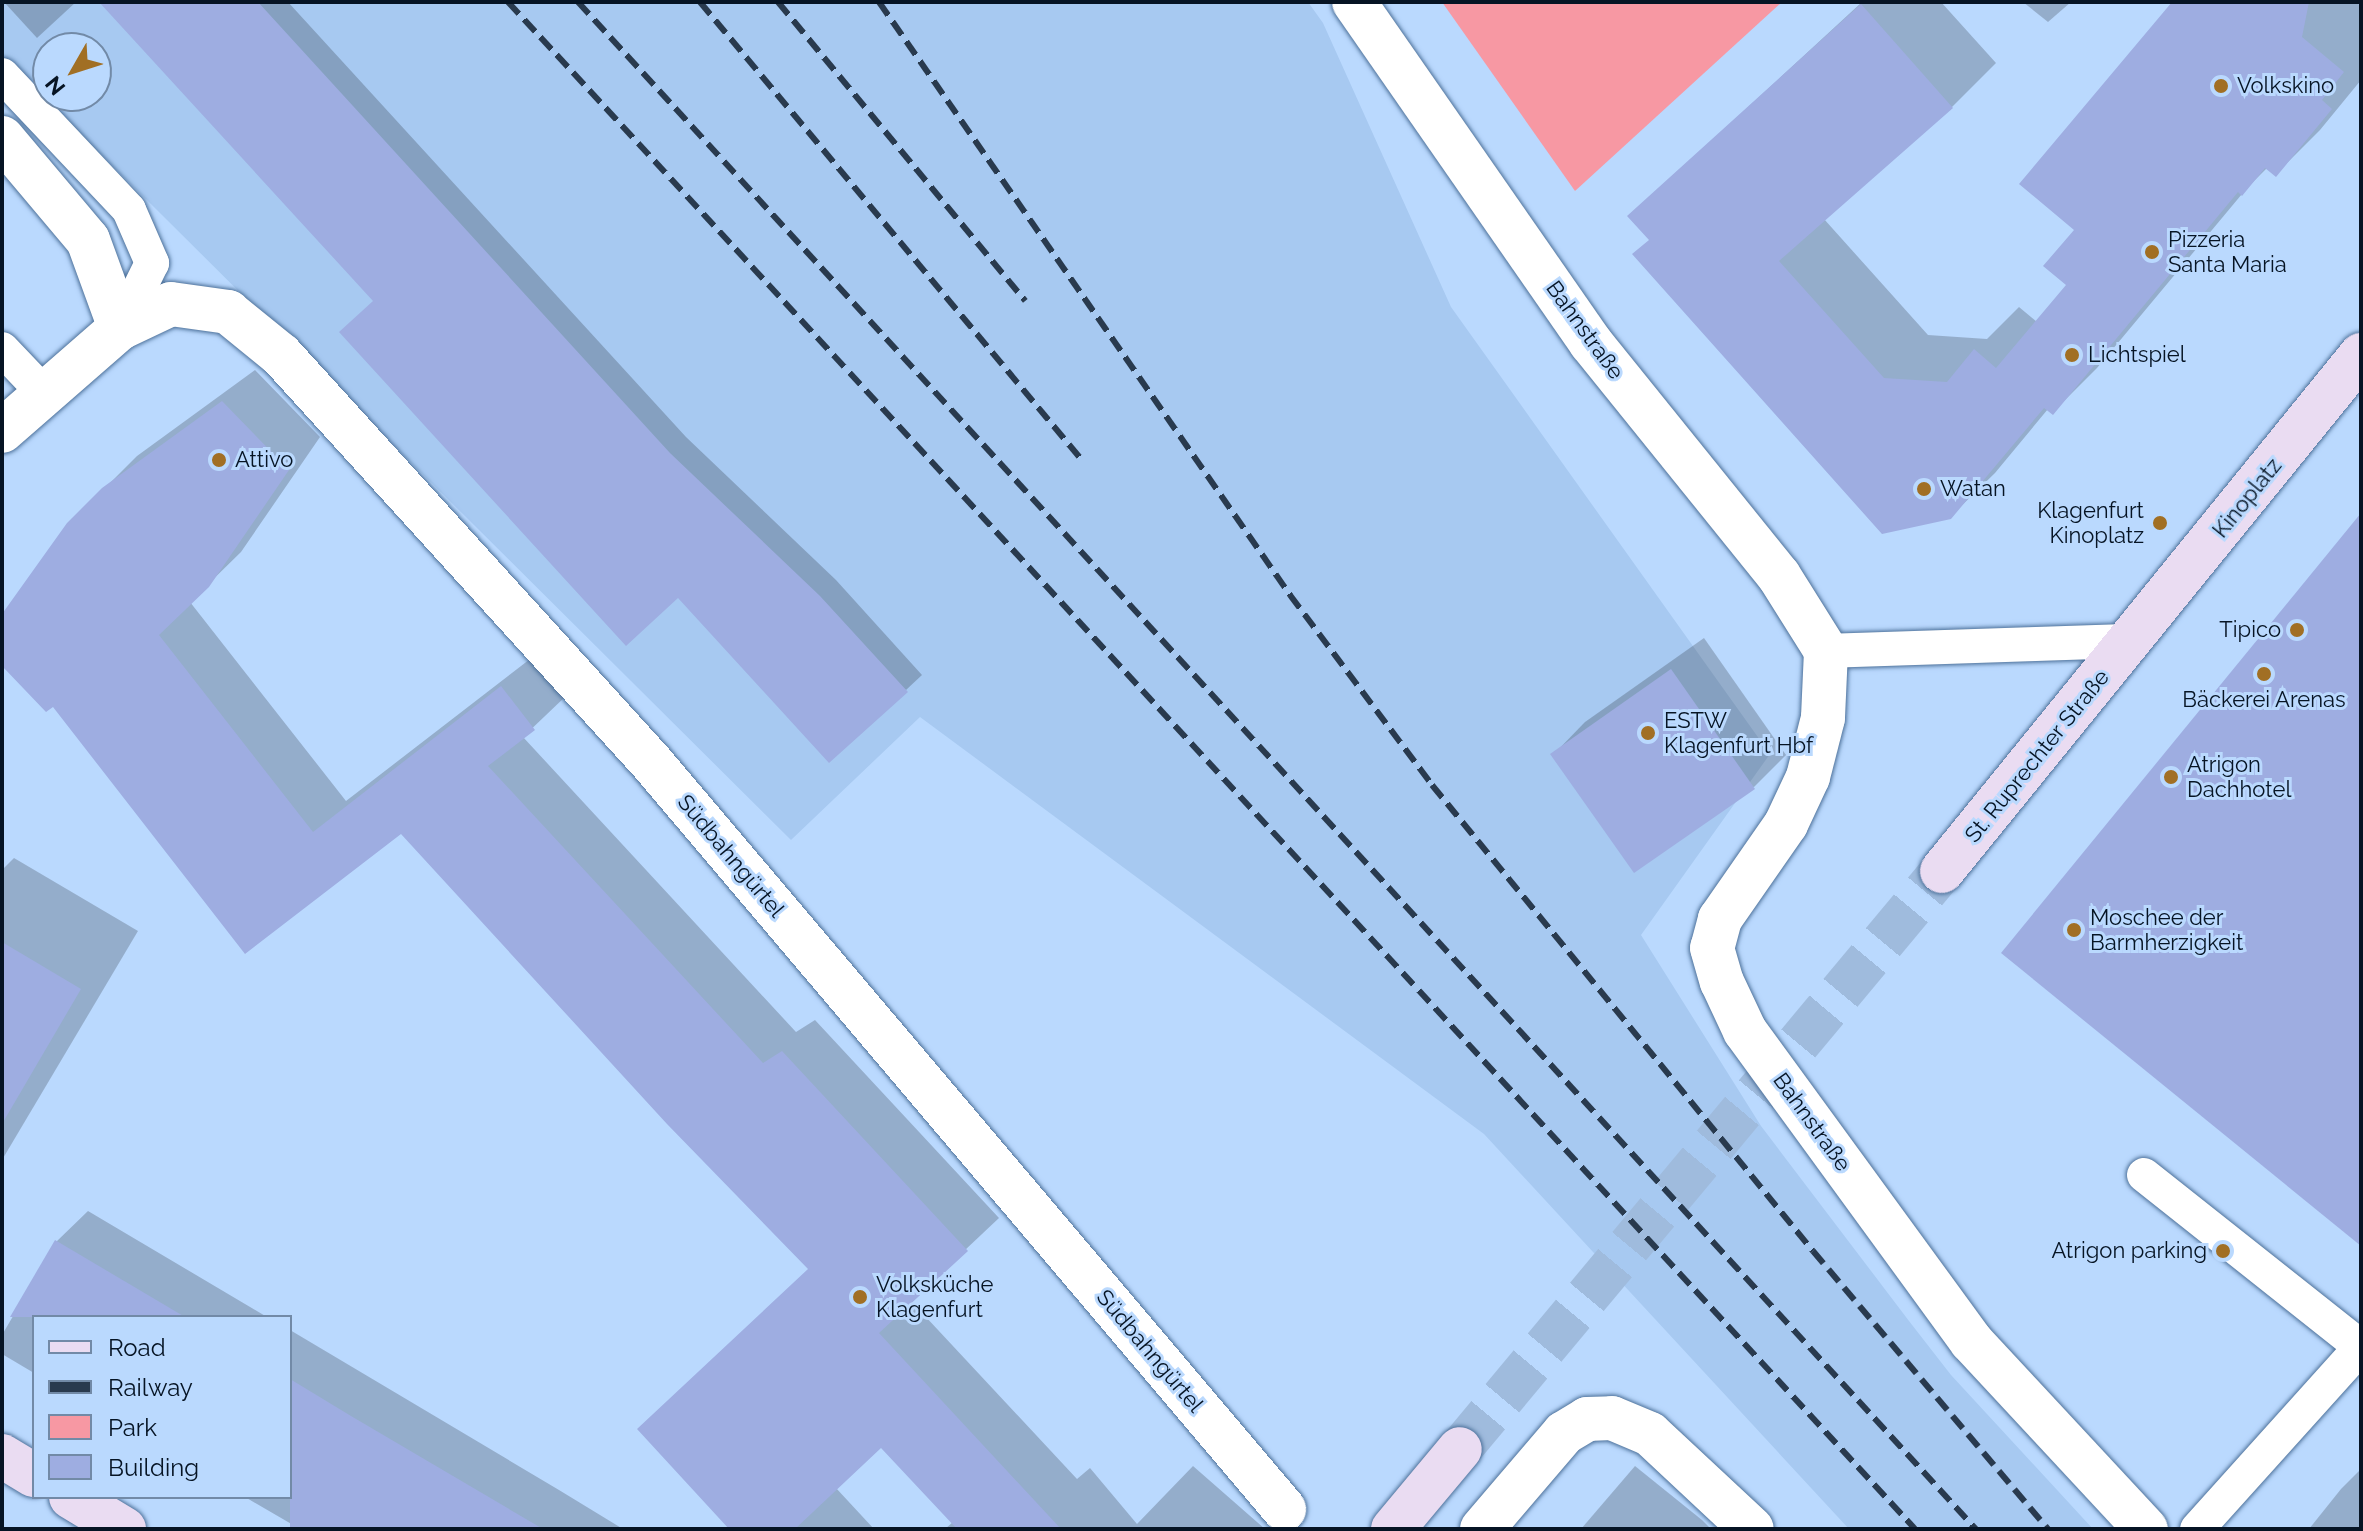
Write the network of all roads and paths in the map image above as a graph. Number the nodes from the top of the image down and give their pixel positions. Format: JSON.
{"nodes":[{"id":1,"x":1354,"y":2,"type":"edge"},
{"id":2,"x":2,"y":75,"type":"edge"},
{"id":3,"x":2,"y":138,"type":"edge"},
{"id":4,"x":120,"y":328,"type":"junction"},
{"id":5,"x":2,"y":349,"type":"edge"},
{"id":6,"x":2361,"y":355,"type":"edge"},
{"id":7,"x":43,"y":392,"type":"junction"},
{"id":8,"x":2,"y":431,"type":"edge"},
{"id":9,"x":2132,"y":641,"type":"junction"},
{"id":10,"x":1826,"y":651,"type":"junction"},
{"id":11,"x":1942,"y":871,"type":"tunnel mouth"},
{"id":12,"x":2144,"y":1175,"type":"dead end"},
{"id":13,"x":1460,"y":1449,"type":"tunnel mouth"},
{"id":14,"x":2,"y":1456,"type":"edge"},
{"id":15,"x":32,"y":1474,"type":"edge"},
{"id":16,"x":74,"y":1499,"type":"edge"},
{"id":17,"x":1284,"y":1509,"type":"dead end"},
{"id":18,"x":124,"y":1529,"type":"edge"},
{"id":19,"x":1393,"y":1529,"type":"edge"},
{"id":20,"x":1482,"y":1529,"type":"edge"},
{"id":21,"x":1752,"y":1529,"type":"edge"},
{"id":22,"x":2146,"y":1529,"type":"edge"},
{"id":23,"x":2197,"y":1529,"type":"edge"}],
"edges":[{"from":1,"to":10,"type":"street","name":"Bahnstraße"},
{"from":2,"to":4,"type":"lane"},
{"from":3,"to":4,"type":"street"},
{"from":4,"to":7,"type":"street","name":"Südbahngürtel"},
{"from":4,"to":17,"type":"street","name":"Südbahngürtel"},
{"from":5,"to":7,"type":"lane"},
{"from":6,"to":9,"type":"street","name":"Kinoplatz"},
{"from":7,"to":8,"type":"street","name":"Südbahngürtel"},
{"from":9,"to":10,"type":"lane"},
{"from":9,"to":11,"type":"street","name":"St. Ruprechter Straße"},
{"from":10,"to":22,"type":"street","name":"Bahnstraße"},
{"from":12,"to":23,"type":"lane"},
{"from":13,"to":19,"type":"street"},
{"from":14,"to":15,"type":"street"},
{"from":16,"to":18,"type":"street"},
{"from":20,"to":21,"type":"street"}]}
